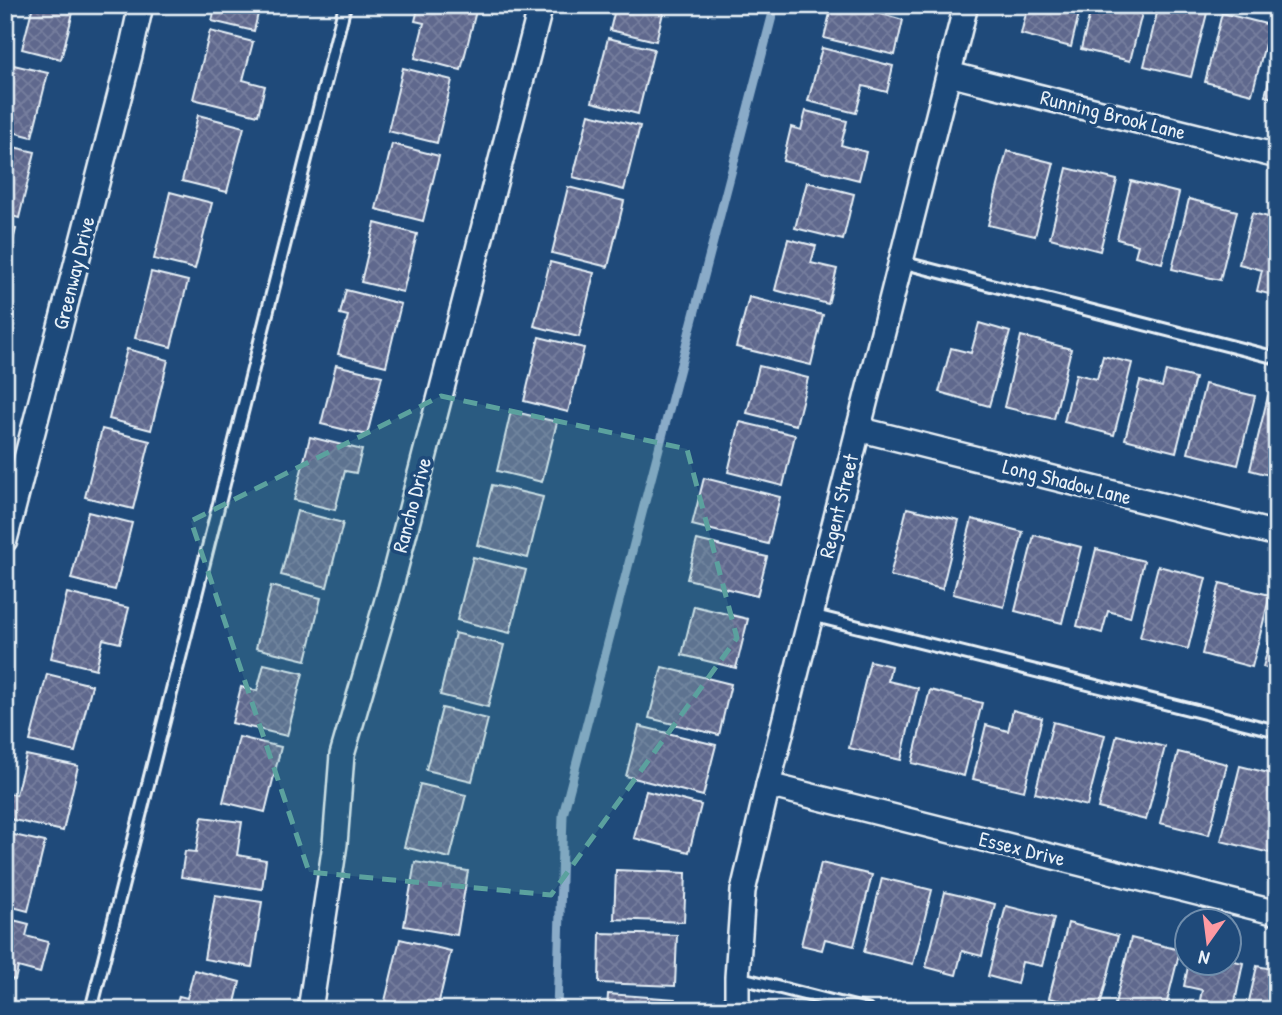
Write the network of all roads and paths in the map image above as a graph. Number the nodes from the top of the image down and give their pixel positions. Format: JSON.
{"nodes":[{"id":1,"x":141,"y":5,"type":"edge"},
{"id":2,"x":345,"y":5,"type":"edge"},
{"id":3,"x":541,"y":5,"type":"edge"},
{"id":4,"x":966,"y":5,"type":"edge"},
{"id":5,"x":949,"y":74,"type":"junction"},
{"id":6,"x":1277,"y":156,"type":"edge"},
{"id":7,"x":901,"y":262,"type":"junction"},
{"id":8,"x":1277,"y":358,"type":"edge"},
{"id":9,"x":858,"y":429,"type":"junction"},
{"id":10,"x":1277,"y":534,"type":"edge"},
{"id":11,"x":5,"y":540,"type":"edge"},
{"id":12,"x":811,"y":615,"type":"junction"},
{"id":13,"x":1277,"y":731,"type":"edge"},
{"id":14,"x":768,"y":785,"type":"junction"},
{"id":15,"x":1277,"y":913,"type":"edge"},
{"id":16,"x":737,"y":977,"type":"junction"},
{"id":17,"x":91,"y":1010,"type":"edge"},
{"id":18,"x":310,"y":1010,"type":"edge"},
{"id":19,"x":737,"y":1010,"type":"edge"},
{"id":20,"x":867,"y":1010,"type":"edge"}],
"edges":[{"from":1,"to":11,"type":"street","name":"Greenway Drive"},
{"from":2,"to":17,"type":"lane"},
{"from":3,"to":18,"type":"street","name":"Rancho Drive"},
{"from":4,"to":5,"type":"street","name":"Regent Street"},
{"from":5,"to":6,"type":"street","name":"Running Brook Lane"},
{"from":5,"to":7,"type":"street","name":"Regent Street"},
{"from":7,"to":8,"type":"lane"},
{"from":7,"to":9,"type":"street","name":"Regent Street"},
{"from":9,"to":10,"type":"street","name":"Long Shadow Lane"},
{"from":9,"to":12,"type":"street","name":"Regent Street"},
{"from":12,"to":13,"type":"lane"},
{"from":12,"to":14,"type":"street","name":"Regent Street"},
{"from":14,"to":15,"type":"street","name":"Essex Drive"},
{"from":14,"to":16,"type":"street","name":"Regent Street"},
{"from":16,"to":19,"type":"street","name":"Regent Street"},
{"from":16,"to":20,"type":"lane"}]}
